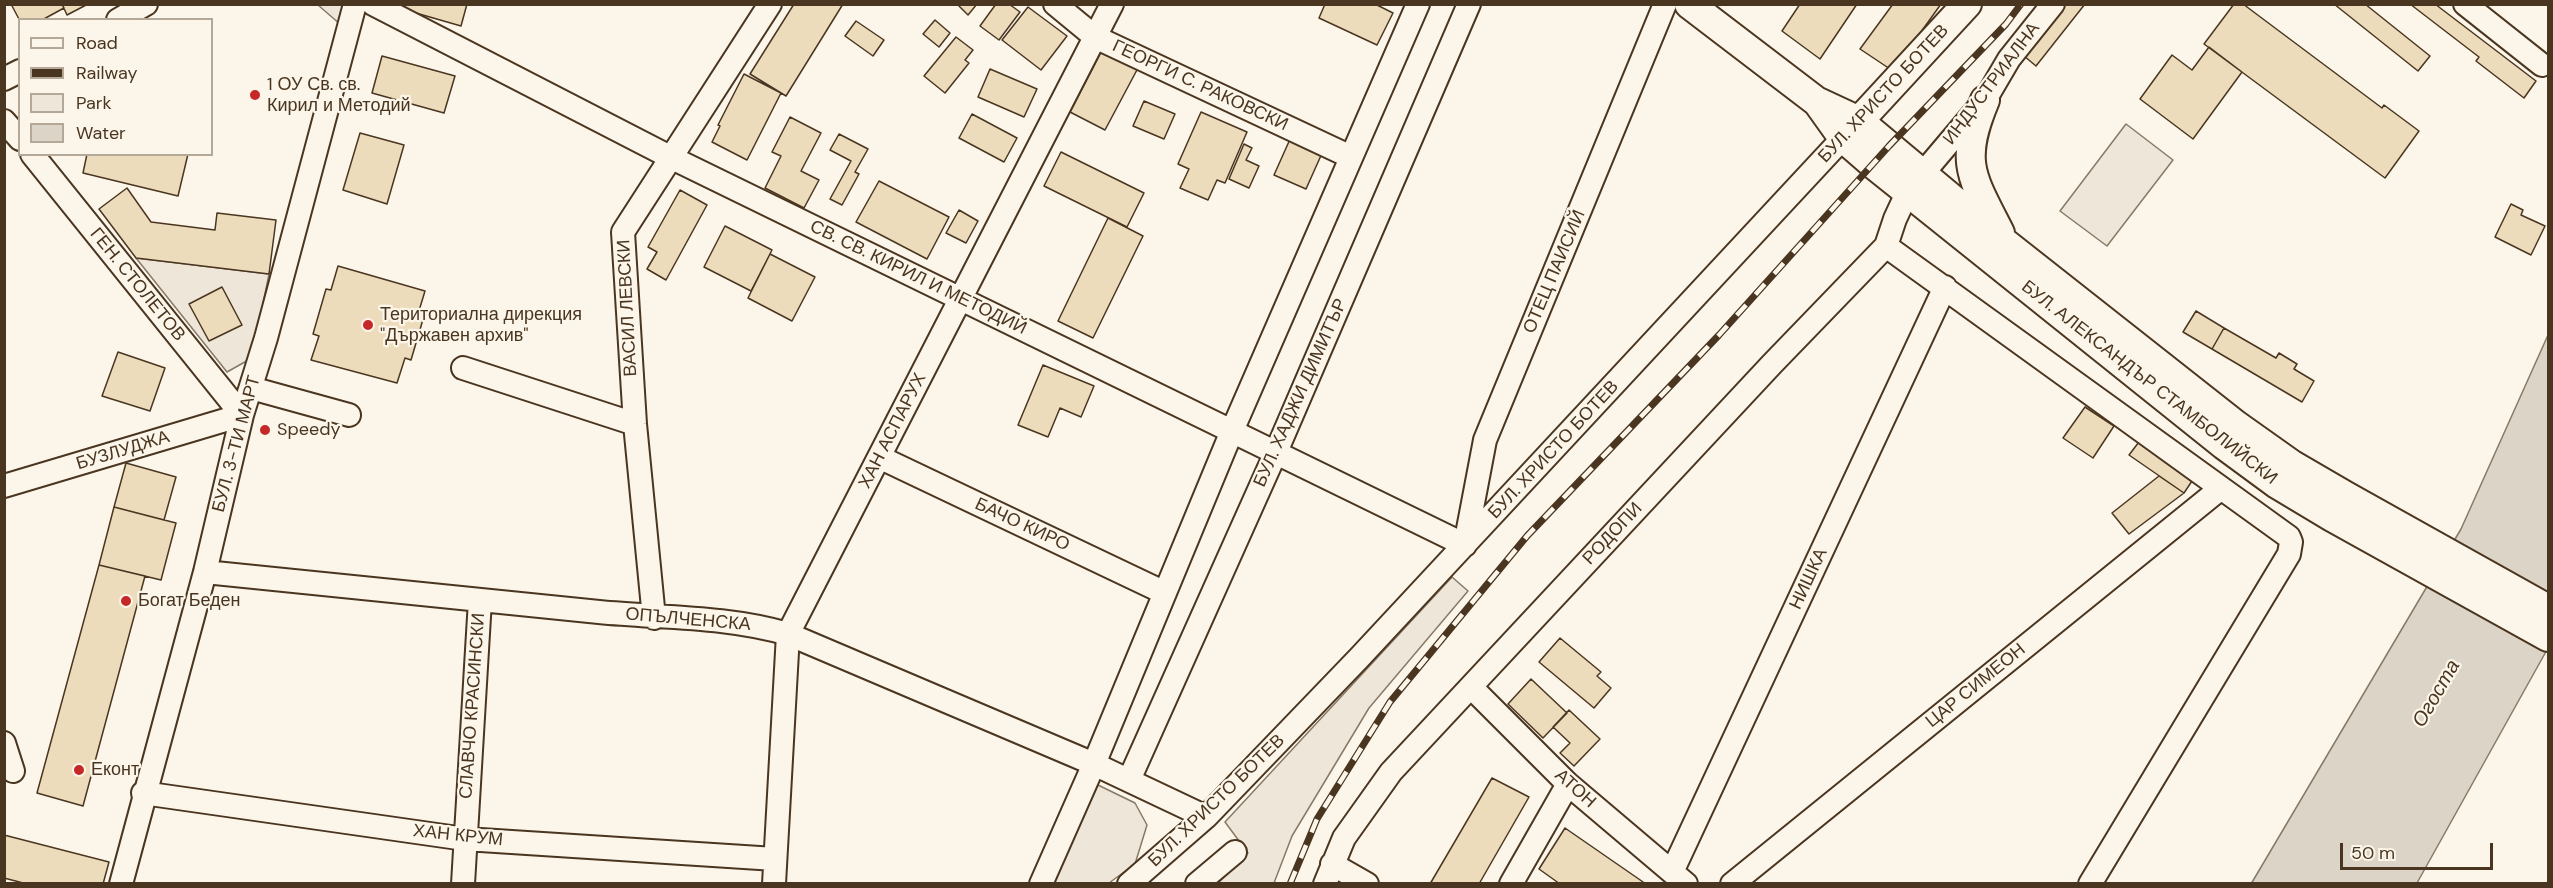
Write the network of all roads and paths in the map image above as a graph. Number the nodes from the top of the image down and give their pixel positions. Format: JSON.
{"nodes":[{"id":1,"x":146,"y":4,"type":"edge"},
{"id":2,"x":355,"y":4,"type":"edge"},
{"id":3,"x":373,"y":4,"type":"edge"},
{"id":4,"x":771,"y":4,"type":"edge"},
{"id":5,"x":1055,"y":4,"type":"edge"},
{"id":6,"x":1112,"y":4,"type":"edge"},
{"id":7,"x":1418,"y":4,"type":"edge"},
{"id":8,"x":1469,"y":4,"type":"edge"},
{"id":9,"x":1665,"y":4,"type":"edge"},
{"id":10,"x":1967,"y":4,"type":"edge"},
{"id":11,"x":2053,"y":4,"type":"edge"},
{"id":12,"x":2465,"y":4,"type":"edge"},
{"id":13,"x":1701,"y":8,"type":"edge"},
{"id":14,"x":122,"y":18,"type":"edge"},
{"id":15,"x":1095,"y":37,"type":"junction"},
{"id":16,"x":2541,"y":65,"type":"dead end"},
{"id":17,"x":18,"y":72,"type":"edge"},
{"id":18,"x":4,"y":79,"type":"edge"},
{"id":19,"x":1985,"y":100,"type":"junction"},
{"id":20,"x":4,"y":121,"type":"edge"},
{"id":21,"x":1851,"y":129,"type":"junction"},
{"id":22,"x":18,"y":137,"type":"edge"},
{"id":23,"x":34,"y":156,"type":"edge"},
{"id":24,"x":670,"y":157,"type":"junction"},
{"id":25,"x":1351,"y":157,"type":"junction"},
{"id":26,"x":1915,"y":183,"type":"junction"},
{"id":27,"x":2005,"y":243,"type":"junction"},
{"id":28,"x":1886,"y":246,"type":"junction"},
{"id":29,"x":1945,"y":287,"type":"junction"},
{"id":30,"x":961,"y":299,"type":"junction"},
{"id":31,"x":463,"y":368,"type":"dead end"},
{"id":32,"x":251,"y":387,"type":"junction"},
{"id":33,"x":349,"y":414,"type":"dead end"},
{"id":34,"x":242,"y":415,"type":"junction"},
{"id":35,"x":635,"y":424,"type":"junction"},
{"id":36,"x":1232,"y":431,"type":"junction"},
{"id":37,"x":1275,"y":452,"type":"junction"},
{"id":38,"x":879,"y":457,"type":"junction"},
{"id":39,"x":4,"y":486,"type":"edge"},
{"id":40,"x":2220,"y":489,"type":"junction"},
{"id":41,"x":2339,"y":507,"type":"junction"},
{"id":42,"x":1465,"y":545,"type":"junction"},
{"id":43,"x":205,"y":572,"type":"junction"},
{"id":44,"x":1166,"y":593,"type":"junction"},
{"id":45,"x":480,"y":600,"type":"junction"},
{"id":46,"x":2548,"y":609,"type":"edge"},
{"id":47,"x":654,"y":618,"type":"junction"},
{"id":48,"x":788,"y":634,"type":"junction"},
{"id":49,"x":2548,"y":637,"type":"edge"},
{"id":50,"x":1471,"y":687,"type":"junction"},
{"id":51,"x":4,"y":742,"type":"edge"},
{"id":52,"x":1094,"y":764,"type":"junction"},
{"id":53,"x":13,"y":771,"type":"dead end"},
{"id":54,"x":1129,"y":780,"type":"junction"},
{"id":55,"x":1568,"y":784,"type":"junction"},
{"id":56,"x":144,"y":793,"type":"junction"},
{"id":57,"x":1206,"y":817,"type":"junction"},
{"id":58,"x":465,"y":839,"type":"junction"},
{"id":59,"x":1235,"y":852,"type":"dead end"},
{"id":60,"x":775,"y":859,"type":"junction"},
{"id":61,"x":1328,"y":874,"type":"edge"},
{"id":62,"x":1679,"y":878,"type":"edge"},
{"id":63,"x":121,"y":884,"type":"edge"},
{"id":64,"x":463,"y":884,"type":"edge"},
{"id":65,"x":774,"y":884,"type":"edge"},
{"id":66,"x":1041,"y":884,"type":"edge"},
{"id":67,"x":1129,"y":884,"type":"edge"},
{"id":68,"x":1197,"y":884,"type":"edge"},
{"id":69,"x":1367,"y":884,"type":"edge"},
{"id":70,"x":1511,"y":884,"type":"edge"},
{"id":71,"x":1732,"y":884,"type":"edge"},
{"id":72,"x":2090,"y":884,"type":"edge"}],
"edges":[{"from":1,"to":14,"type":"street"},
{"from":2,"to":32,"type":"street","name":"БУЛ. 3-ТИ МАРТ"},
{"from":3,"to":24,"type":"street","name":"СВ. СВ. КИРИЛ И МЕТОДИЙ"},
{"from":4,"to":24,"type":"street","name":"ВАСИЛ ЛЕВСКИ"},
{"from":5,"to":15,"type":"street","name":"ГЕОРГИ С. РАКОВСКИ"},
{"from":6,"to":15,"type":"street","name":"ХАН АСПАРУХ"},
{"from":7,"to":25,"type":"street"},
{"from":8,"to":37,"type":"street","name":"БУЛ. ХАДЖИ ДИМИТЪР"},
{"from":9,"to":42,"type":"street","name":"ОТЕЦ ПАИСИЙ"},
{"from":10,"to":21,"type":"main road","name":"БУЛ. ХРИСТО БОТЕВ"},
{"from":11,"to":19,"type":"street","name":"ИНДУСТРИАЛНА"},
{"from":12,"to":16,"type":"street"},
{"from":13,"to":21,"type":"main road","name":"БУЛ. АЛЕКСАНДЪР СТАМБОЛИЙСКИ"},
{"from":15,"to":25,"type":"street","name":"ГЕОРГИ С. РАКОВСКИ"},
{"from":15,"to":30,"type":"street","name":"ХАН АСПАРУХ"},
{"from":17,"to":18,"type":"street"},
{"from":19,"to":26,"type":"street","name":"ИНДУСТРИАЛНА"},
{"from":19,"to":27,"type":"main road"},
{"from":20,"to":22,"type":"street"},
{"from":21,"to":26,"type":"main road","name":"БУЛ. АЛЕКСАНДЪР СТАМБОЛИЙСКИ"},
{"from":21,"to":42,"type":"street","name":"БУЛ. ХРИСТО БОТЕВ"},
{"from":23,"to":34,"type":"street","name":"ГЕН. СТОЛЕТОВ"},
{"from":24,"to":30,"type":"street","name":"СВ. СВ. КИРИЛ И МЕТОДИЙ"},
{"from":24,"to":35,"type":"street","name":"ВАСИЛ ЛЕВСКИ"},
{"from":25,"to":36,"type":"street"},
{"from":26,"to":27,"type":"main road","name":"БУЛ. АЛЕКСАНДЪР СТАМБОЛИЙСКИ"},
{"from":26,"to":28,"type":"street","name":"РОДОПИ"},
{"from":26,"to":41,"type":"main road","name":"БУЛ. АЛЕКСАНДЪР СТАМБОЛИЙСКИ"},
{"from":27,"to":41,"type":"main road","name":"БУЛ. АЛЕКСАНДЪР СТАМБОЛИЙСКИ"},
{"from":28,"to":29,"type":"street"},
{"from":28,"to":50,"type":"street","name":"РОДОПИ"},
{"from":29,"to":40,"type":"street"},
{"from":29,"to":62,"type":"street","name":"НИШКА"},
{"from":30,"to":36,"type":"street","name":"СВ. СВ. КИРИЛ И МЕТОДИЙ"},
{"from":30,"to":38,"type":"street","name":"ХАН АСПАРУХ"},
{"from":31,"to":35,"type":"street"},
{"from":32,"to":33,"type":"street"},
{"from":32,"to":34,"type":"street","name":"БУЛ. 3-ТИ МАРТ"},
{"from":34,"to":39,"type":"street","name":"БУЗЛУДЖА"},
{"from":34,"to":43,"type":"street","name":"БУЛ. 3-ТИ МАРТ"},
{"from":35,"to":47,"type":"street","name":"ВАСИЛ ЛЕВСКИ"},
{"from":36,"to":37,"type":"street","name":"СВ. СВ. КИРИЛ И МЕТОДИЙ"},
{"from":36,"to":44,"type":"street"},
{"from":37,"to":42,"type":"street","name":"СВ. СВ. КИРИЛ И МЕТОДИЙ"},
{"from":37,"to":54,"type":"street","name":"БУЛ. ХАДЖИ ДИМИТЪР"},
{"from":38,"to":44,"type":"street","name":"БАЧО КИРО"},
{"from":38,"to":48,"type":"street","name":"ХАН АСПАРУХ"},
{"from":40,"to":71,"type":"street","name":"ЦАР СИМЕОН"},
{"from":40,"to":72,"type":"street"},
{"from":41,"to":46,"type":"main road","name":"БУЛ. АЛЕКСАНДЪР СТАМБОЛИЙСКИ"},
{"from":41,"to":49,"type":"main road","name":"БУЛ. АЛЕКСАНДЪР СТАМБОЛИЙСКИ"},
{"from":42,"to":57,"type":"street","name":"БУЛ. ХРИСТО БОТЕВ"},
{"from":43,"to":45,"type":"street","name":"ОПЪЛЧЕНСКА"},
{"from":43,"to":56,"type":"street","name":"БУЛ. 3-ТИ МАРТ"},
{"from":44,"to":52,"type":"street"},
{"from":45,"to":47,"type":"street","name":"ОПЪЛЧЕНСКА"},
{"from":45,"to":58,"type":"street","name":"СЛАВЧО КРАСИНСКИ"},
{"from":47,"to":48,"type":"street","name":"ОПЪЛЧЕНСКА"},
{"from":48,"to":52,"type":"street","name":"ОПЪЛЧЕНСКА"},
{"from":48,"to":60,"type":"street","name":"ХАН АСПАРУХ"},
{"from":50,"to":55,"type":"street","name":"АТОН"},
{"from":50,"to":61,"type":"street","name":"РОДОПИ"},
{"from":51,"to":53,"type":"street"},
{"from":52,"to":54,"type":"street","name":"ОПЪЛЧЕНСКА"},
{"from":52,"to":66,"type":"street"},
{"from":54,"to":57,"type":"street","name":"ОПЪЛЧЕНСКА"},
{"from":55,"to":62,"type":"street","name":"АТОН"},
{"from":55,"to":70,"type":"street"},
{"from":56,"to":58,"type":"street","name":"ХАН КРУМ"},
{"from":56,"to":63,"type":"street","name":"БУЛ. 3-ТИ МАРТ"},
{"from":57,"to":67,"type":"street","name":"БУЛ. ХРИСТО БОТЕВ"},
{"from":58,"to":60,"type":"street","name":"ХАН КРУМ"},
{"from":58,"to":64,"type":"street","name":"СЛАВЧО КРАСИНСКИ"},
{"from":59,"to":68,"type":"street"},
{"from":60,"to":65,"type":"street","name":"ХАН АСПАРУХ"},
{"from":61,"to":69,"type":"street"}]}
